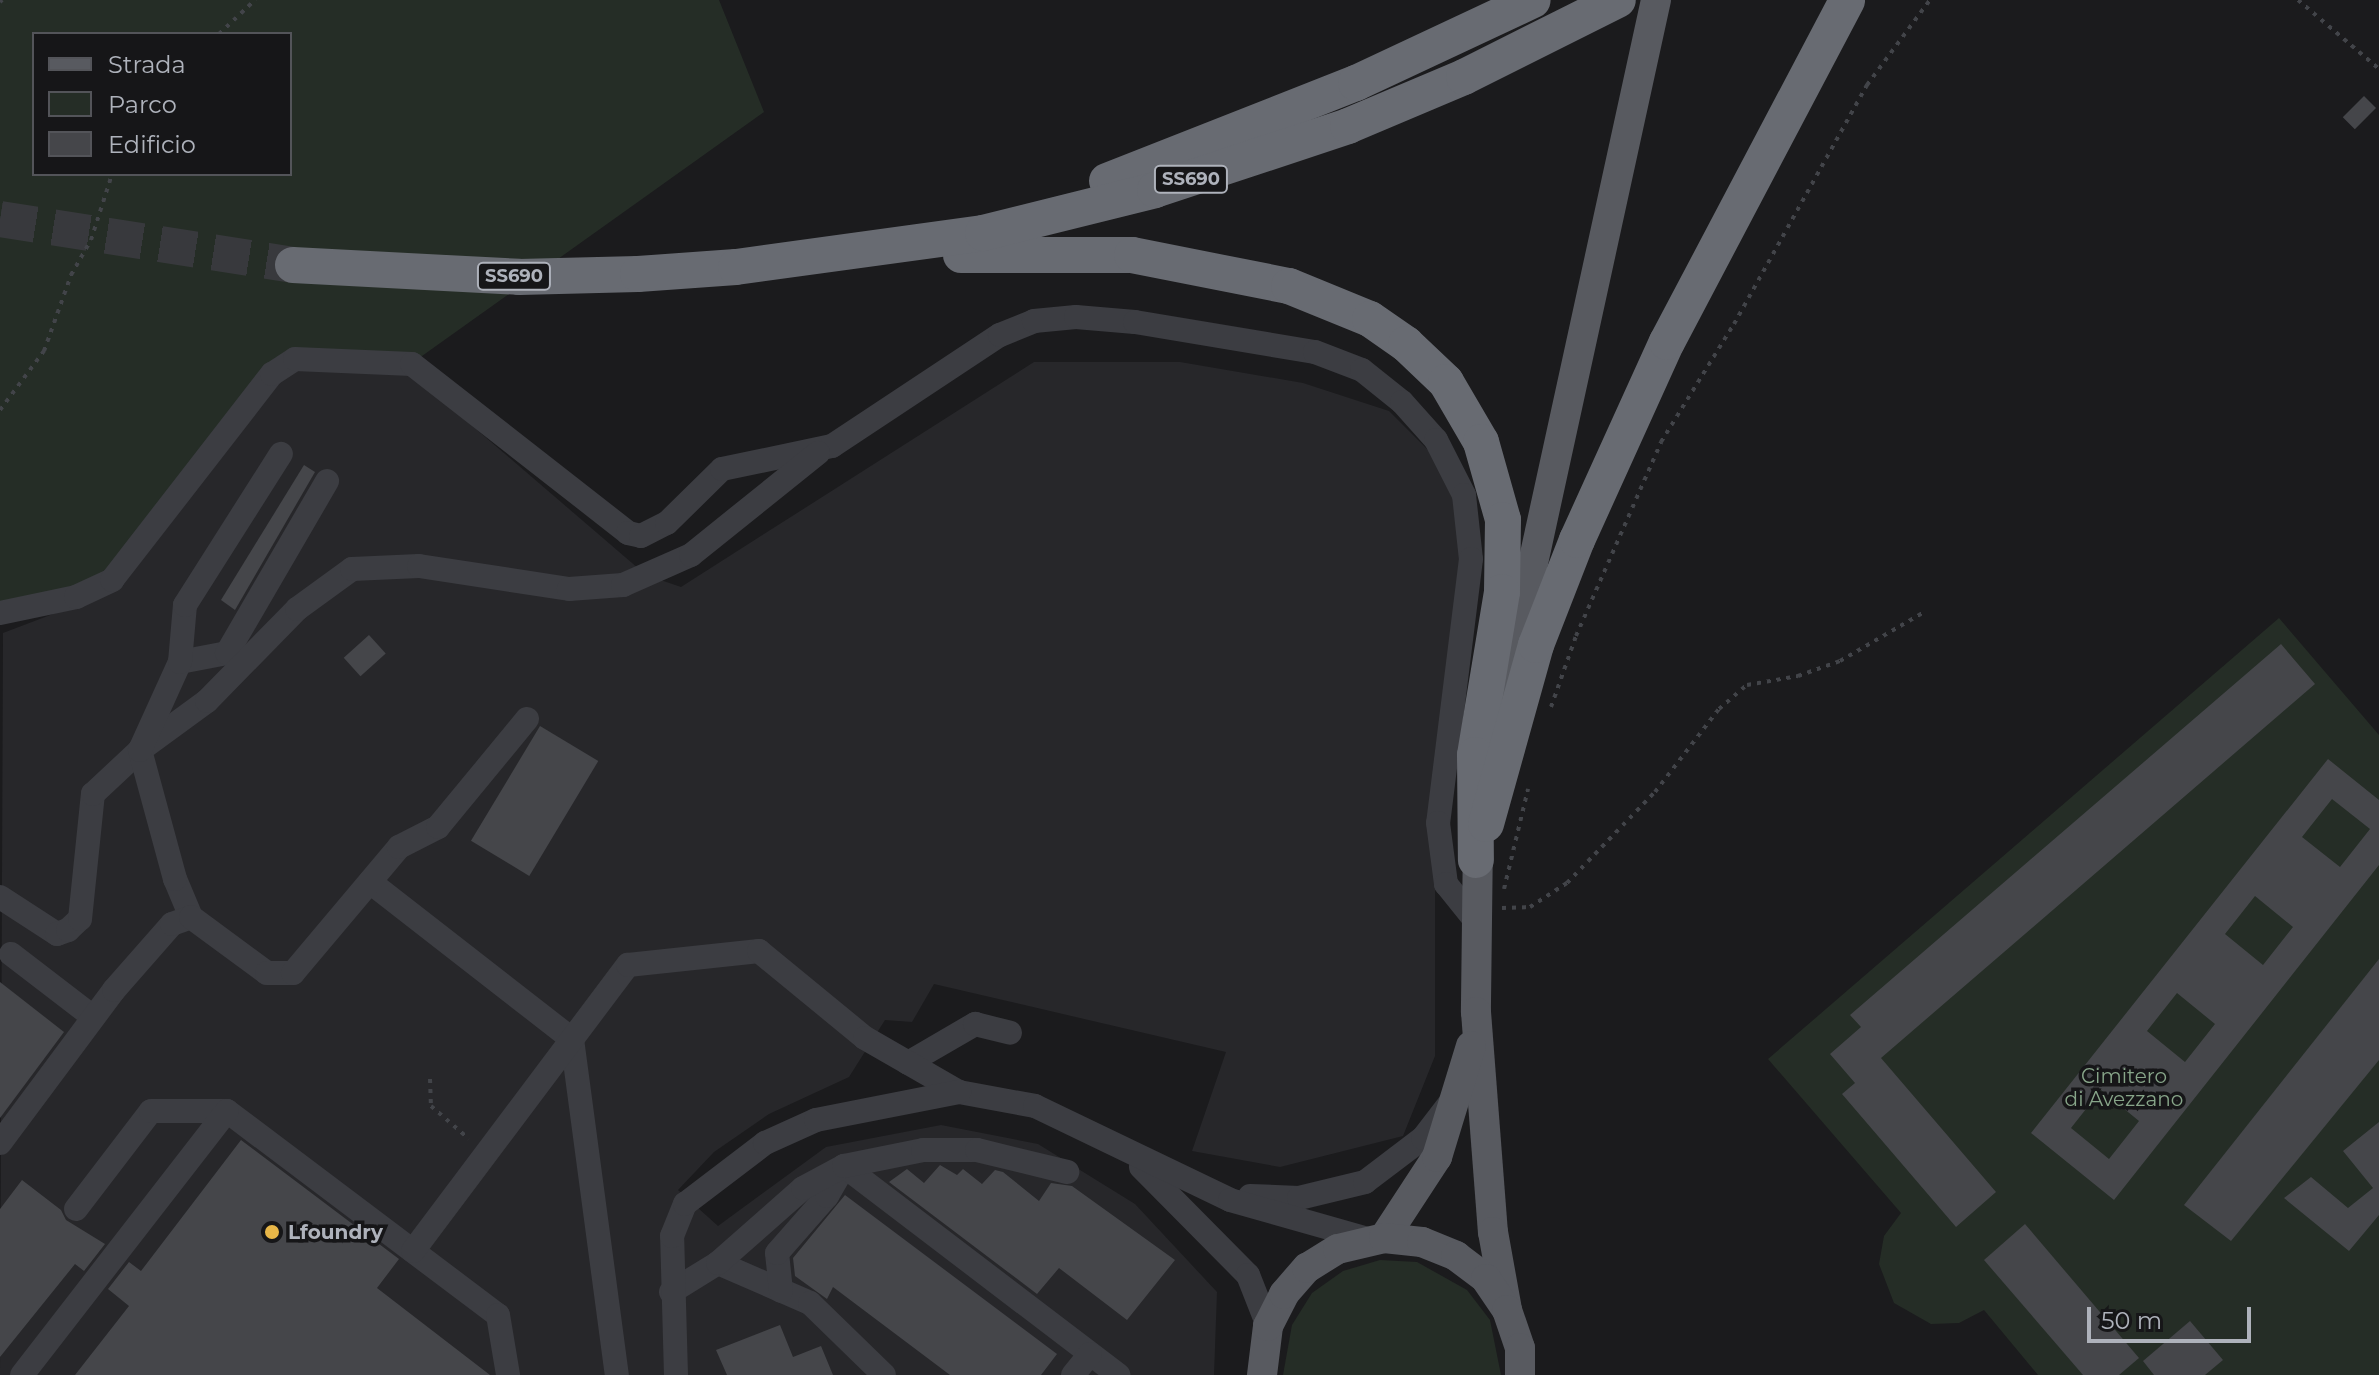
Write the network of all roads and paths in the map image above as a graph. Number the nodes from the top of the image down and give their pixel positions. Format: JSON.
{"nodes":[{"id":1,"x":255,"y":0,"type":"edge"},
{"id":2,"x":1533,"y":0,"type":"edge"},
{"id":3,"x":1618,"y":0,"type":"edge"},
{"id":4,"x":1656,"y":0,"type":"edge"},
{"id":5,"x":1847,"y":0,"type":"edge"},
{"id":6,"x":1930,"y":0,"type":"edge"},
{"id":7,"x":2298,"y":0,"type":"edge"},
{"id":8,"x":221,"y":32,"type":"edge"},
{"id":9,"x":2379,"y":69,"type":"edge"},
{"id":10,"x":111,"y":176,"type":"edge"},
{"id":11,"x":293,"y":265,"type":"tunnel mouth"},
{"id":12,"x":736,"y":267,"type":"junction"},
{"id":13,"x":0,"y":410,"type":"edge"},
{"id":14,"x":819,"y":451,"type":"junction"},
{"id":15,"x":281,"y":454,"type":"dead end"},
{"id":16,"x":327,"y":481,"type":"dead end"},
{"id":17,"x":1926,"y":611,"type":"dead end"},
{"id":18,"x":0,"y":613,"type":"edge"},
{"id":19,"x":180,"y":662,"type":"junction"},
{"id":20,"x":1548,"y":714,"type":"dead end"},
{"id":21,"x":527,"y":719,"type":"dead end"},
{"id":22,"x":140,"y":750,"type":"junction"},
{"id":23,"x":1530,"y":782,"type":"dead end"},
{"id":24,"x":1476,"y":860,"type":"junction"},
{"id":25,"x":370,"y":882,"type":"junction"},
{"id":26,"x":0,"y":897,"type":"edge"},
{"id":27,"x":191,"y":917,"type":"junction"},
{"id":28,"x":1474,"y":919,"type":"junction"},
{"id":29,"x":11,"y":954,"type":"dead end"},
{"id":30,"x":1476,"y":1012,"type":"junction"},
{"id":31,"x":93,"y":1017,"type":"junction"},
{"id":32,"x":1010,"y":1033,"type":"dead end"},
{"id":33,"x":572,"y":1039,"type":"junction"},
{"id":34,"x":908,"y":1063,"type":"junction"},
{"id":35,"x":1465,"y":1076,"type":"junction"},
{"id":36,"x":430,"y":1079,"type":"dead end"},
{"id":37,"x":959,"y":1092,"type":"junction"},
{"id":38,"x":227,"y":1111,"type":"junction"},
{"id":39,"x":0,"y":1143,"type":"edge"},
{"id":40,"x":1122,"y":1149,"type":"junction"},
{"id":41,"x":486,"y":1154,"type":"junction"},
{"id":42,"x":844,"y":1166,"type":"junction"},
{"id":43,"x":1067,"y":1172,"type":"dead end"},
{"id":44,"x":1209,"y":1190,"type":"junction"},
{"id":45,"x":76,"y":1209,"type":"dead end"},
{"id":46,"x":1378,"y":1239,"type":"junction"},
{"id":47,"x":413,"y":1251,"type":"junction"},
{"id":48,"x":718,"y":1263,"type":"junction"},
{"id":49,"x":781,"y":1291,"type":"junction"},
{"id":50,"x":671,"y":1292,"type":"junction"},
{"id":51,"x":1507,"y":1310,"type":"junction"},
{"id":52,"x":1268,"y":1326,"type":"junction"},
{"id":53,"x":1090,"y":1354,"type":"junction"},
{"id":54,"x":22,"y":1375,"type":"edge"},
{"id":55,"x":508,"y":1375,"type":"edge"},
{"id":56,"x":617,"y":1375,"type":"edge"},
{"id":57,"x":676,"y":1375,"type":"edge"},
{"id":58,"x":884,"y":1375,"type":"edge"},
{"id":59,"x":1073,"y":1375,"type":"edge"},
{"id":60,"x":1118,"y":1375,"type":"edge"},
{"id":61,"x":1262,"y":1375,"type":"edge"},
{"id":62,"x":1520,"y":1375,"type":"edge"}],
"edges":[{"from":1,"to":8,"type":"path"},
{"from":2,"to":12,"type":"highway","number":"SS690"},
{"from":3,"to":12,"type":"highway","number":"SS690"},
{"from":4,"to":24,"type":"main road"},
{"from":5,"to":24,"type":"highway"},
{"from":6,"to":20,"type":"path"},
{"from":7,"to":9,"type":"path"},
{"from":10,"to":13,"type":"path"},
{"from":11,"to":12,"type":"highway","number":"SS690"},
{"from":12,"to":24,"type":"highway"},
{"from":14,"to":18,"type":"street"},
{"from":14,"to":22,"type":"street"},
{"from":14,"to":28,"type":"street"},
{"from":15,"to":19,"type":"street"},
{"from":16,"to":19,"type":"street"},
{"from":17,"to":23,"type":"path"},
{"from":19,"to":22,"type":"street"},
{"from":21,"to":25,"type":"street"},
{"from":22,"to":26,"type":"street"},
{"from":22,"to":27,"type":"street"},
{"from":24,"to":28,"type":"main road"},
{"from":25,"to":27,"type":"street"},
{"from":25,"to":33,"type":"street"},
{"from":27,"to":31,"type":"street"},
{"from":28,"to":30,"type":"main road"},
{"from":29,"to":31,"type":"street"},
{"from":30,"to":35,"type":"main road"},
{"from":30,"to":51,"type":"main road"},
{"from":31,"to":39,"type":"street"},
{"from":32,"to":34,"type":"street"},
{"from":33,"to":34,"type":"street"},
{"from":33,"to":41,"type":"street"},
{"from":33,"to":56,"type":"street"},
{"from":34,"to":37,"type":"street"},
{"from":35,"to":44,"type":"street"},
{"from":35,"to":46,"type":"main road"},
{"from":36,"to":41,"type":"path"},
{"from":37,"to":40,"type":"street"},
{"from":37,"to":50,"type":"street"},
{"from":38,"to":45,"type":"street"},
{"from":38,"to":47,"type":"street"},
{"from":38,"to":54,"type":"street"},
{"from":40,"to":44,"type":"street"},
{"from":40,"to":52,"type":"street"},
{"from":41,"to":47,"type":"street"},
{"from":42,"to":43,"type":"street"},
{"from":42,"to":48,"type":"street"},
{"from":42,"to":49,"type":"street"},
{"from":42,"to":53,"type":"street"},
{"from":44,"to":46,"type":"street"},
{"from":46,"to":51,"type":"main road"},
{"from":46,"to":52,"type":"main road"},
{"from":47,"to":55,"type":"street"},
{"from":48,"to":49,"type":"street"},
{"from":48,"to":50,"type":"street"},
{"from":49,"to":58,"type":"street"},
{"from":50,"to":57,"type":"street"},
{"from":51,"to":62,"type":"main road"},
{"from":52,"to":61,"type":"main road"},
{"from":53,"to":59,"type":"street"},
{"from":53,"to":60,"type":"street"}]}
